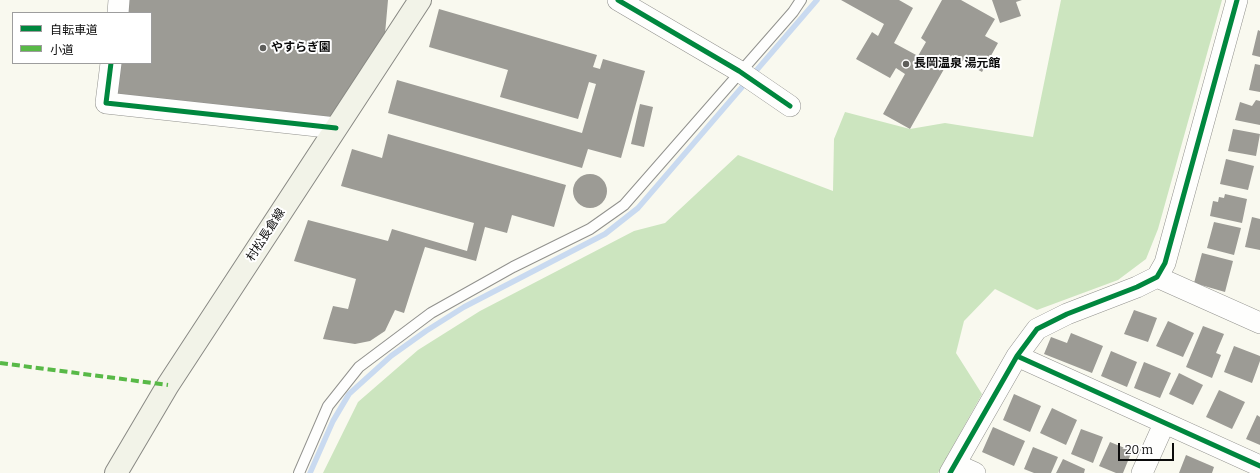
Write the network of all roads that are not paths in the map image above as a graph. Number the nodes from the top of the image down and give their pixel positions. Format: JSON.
{"nodes":[{"id":1,"x":119,"y":0,"type":"edge"},
{"id":2,"x":420,"y":0,"type":"edge"},
{"id":3,"x":618,"y":0,"type":"edge"},
{"id":4,"x":801,"y":0,"type":"edge"},
{"id":5,"x":1237,"y":0,"type":"edge"},
{"id":6,"x":118,"y":12,"type":"edge"},
{"id":7,"x":111,"y":64,"type":"edge"},
{"id":8,"x":739,"y":71,"type":"junction"},
{"id":9,"x":790,"y":106,"type":"dead end"},
{"id":10,"x":336,"y":128,"type":"junction"},
{"id":11,"x":1157,"y":277,"type":"junction"},
{"id":12,"x":1260,"y":323,"type":"edge"},
{"id":13,"x":1017,"y":356,"type":"junction"},
{"id":14,"x":1164,"y":424,"type":"junction"},
{"id":15,"x":1260,"y":466,"type":"edge"},
{"id":16,"x":952,"y":468,"type":"edge"},
{"id":17,"x":116,"y":473,"type":"edge"},
{"id":18,"x":299,"y":473,"type":"edge"},
{"id":19,"x":975,"y":473,"type":"edge"},
{"id":20,"x":1142,"y":473,"type":"edge"}],
"edges":[{"from":1,"to":6,"type":"street"},
{"from":2,"to":10,"type":"main road","name":"村松長倉線"},
{"from":3,"to":8,"type":"street"},
{"from":4,"to":8,"type":"lane"},
{"from":5,"to":11,"type":"street"},
{"from":7,"to":10,"type":"street"},
{"from":8,"to":9,"type":"street"},
{"from":8,"to":18,"type":"lane"},
{"from":10,"to":17,"type":"main road","name":"村松長倉線"},
{"from":11,"to":12,"type":"street"},
{"from":11,"to":13,"type":"street"},
{"from":13,"to":14,"type":"street"},
{"from":13,"to":16,"type":"street"},
{"from":14,"to":15,"type":"street"},
{"from":14,"to":20,"type":"street"},
{"from":16,"to":19,"type":"street"}]}
